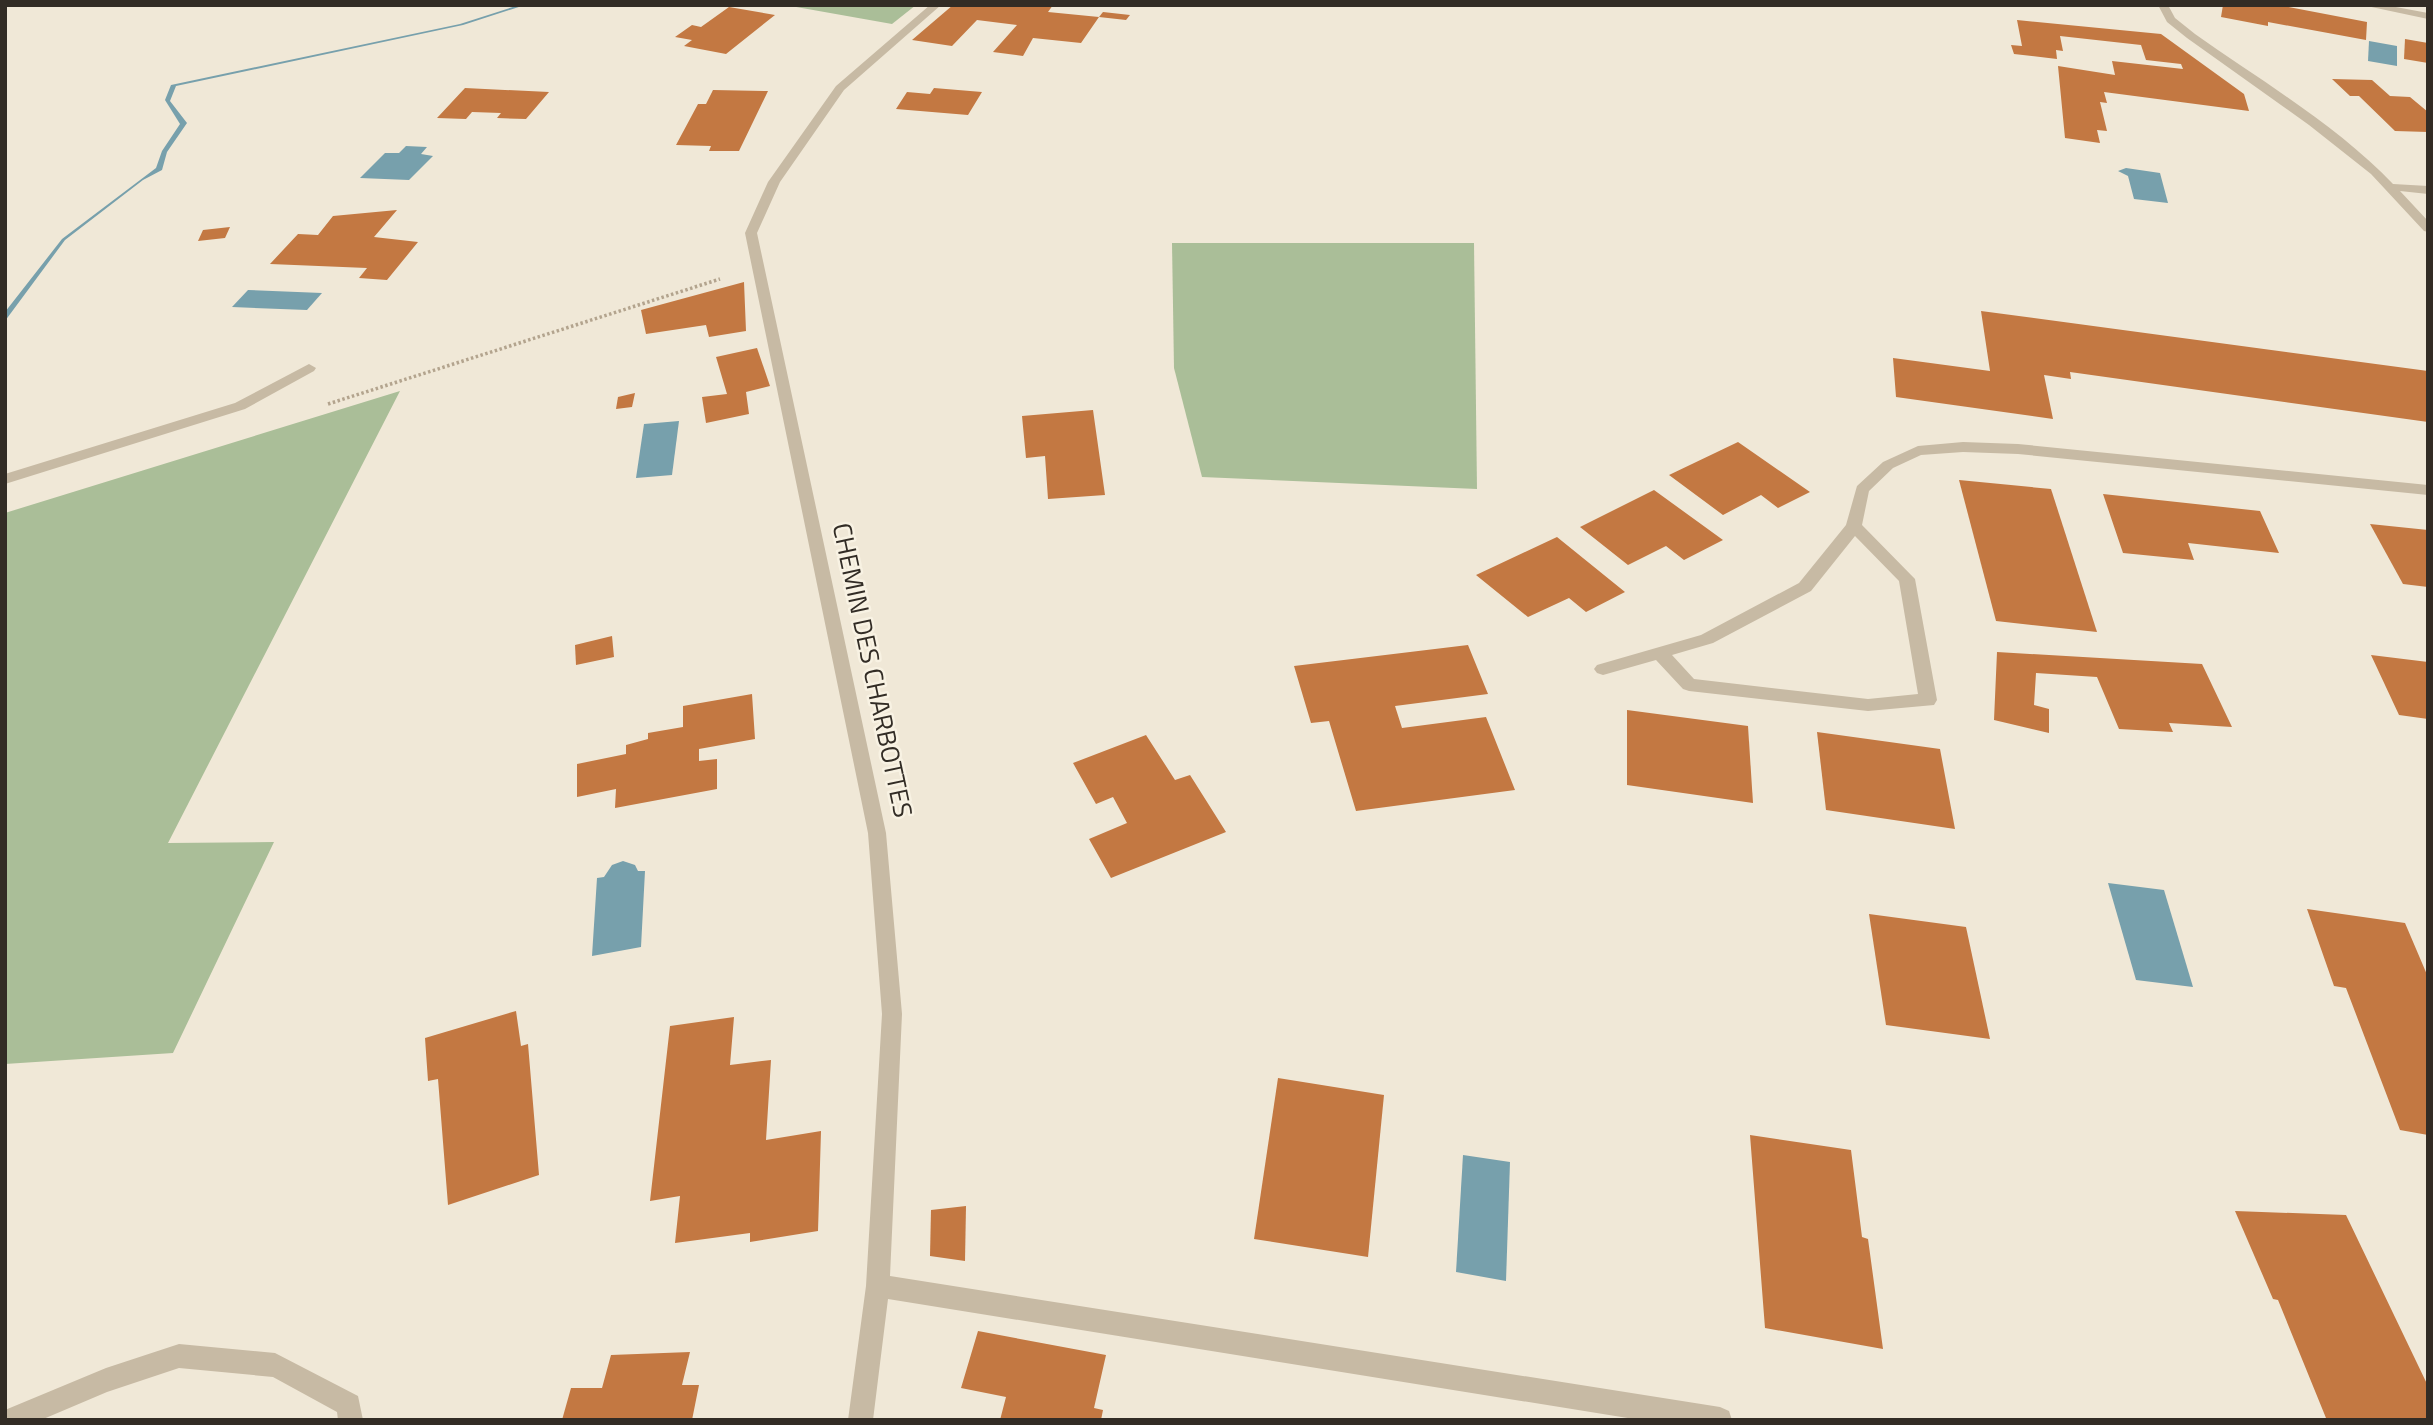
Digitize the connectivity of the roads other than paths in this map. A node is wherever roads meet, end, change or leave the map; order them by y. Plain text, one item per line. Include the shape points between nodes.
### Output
1 (936, 5) edge
2 (2163, 5) edge
3 (2367, 5) edge
4 (2428, 16) edge
5 (2390, 187) junction
6 (2428, 190) edge
7 (2428, 228) edge
8 (309, 368) dead end
9 (5, 480) edge
10 (2428, 490) edge
11 (1854, 526) junction
12 (1660, 652) junction
13 (1602, 669) dead end
14 (878, 1286) junction
15 (11, 1420) edge
16 (351, 1420) edge
17 (860, 1420) edge
18 (1720, 1420) edge

1 - 14 street, CHEMIN DES CHARBOTTES via 840,89 774,182 751,233 877,833 892,1014
2 - 5 street via 2172,20 2313,122
3 - 4 street
5 - 6 street
5 - 7 street
8 - 9 street via 240,406
10 - 11 street via 1963,447 1918,451 1888,465 1862,489
11 - 12 street via 1805,587 1707,639
11 - 12 street via 1907,579 1928,700 1868,705 1689,685
12 - 13 street
14 - 17 street, CHEMIN DES CHARBOTTES
14 - 18 street
15 - 16 street via 106,1380 179,1356 275,1365 349,1405

